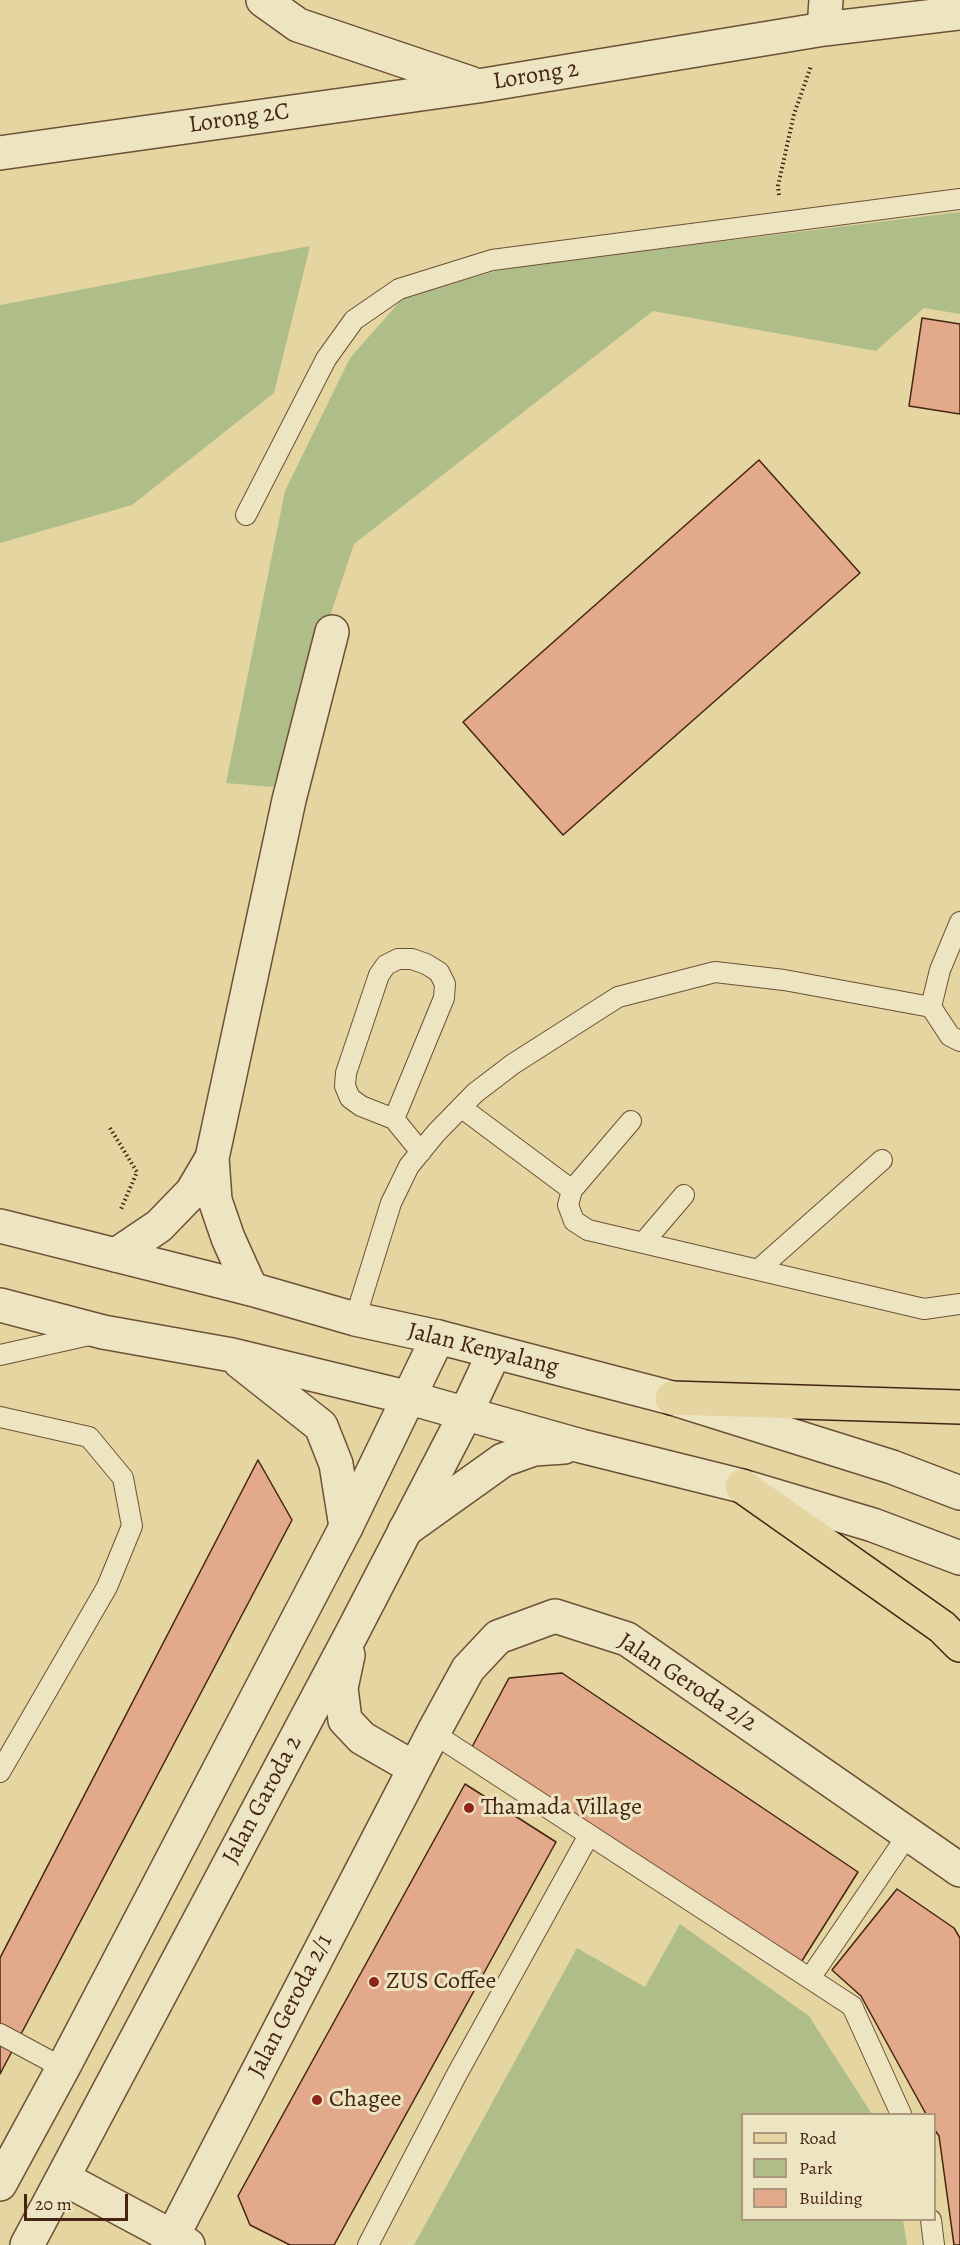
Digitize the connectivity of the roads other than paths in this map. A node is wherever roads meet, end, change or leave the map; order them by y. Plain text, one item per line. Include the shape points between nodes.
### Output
1 (262, 0) edge
2 (960, 13) edge
3 (825, 14) edge
4 (478, 86) junction
5 (0, 153) edge
6 (960, 199) edge
7 (246, 515) dead end
8 (332, 632) dead end
9 (960, 922) edge
10 (931, 1007) junction
11 (960, 1041) edge
12 (462, 1108) junction
13 (394, 1119) junction
14 (631, 1121) dead end
15 (421, 1152) junction
16 (212, 1158) junction
17 (882, 1160) dead end
18 (572, 1190) junction
19 (684, 1194) dead end
20 (0, 1226) edge
21 (643, 1243) junction
22 (109, 1253) junction
23 (758, 1270) junction
24 (251, 1289) junction
25 (960, 1304) edge
26 (0, 1305) edge
27 (355, 1319) junction
28 (103, 1332) junction
29 (438, 1337) junction
30 (494, 1353) junction
31 (0, 1355) edge
32 (232, 1355) junction
33 (410, 1398) junction
34 (672, 1398) junction
35 (960, 1407) edge
36 (465, 1415) junction
37 (0, 1417) edge
38 (580, 1446) junction
39 (742, 1486) junction
40 (960, 1493) edge
41 (346, 1527) junction
42 (405, 1530) junction
43 (960, 1558) edge
44 (352, 1633) junction
45 (960, 1645) edge
46 (433, 1733) junction
47 (6, 1750) edge
48 (414, 1768) junction
49 (0, 1772) edge
50 (909, 1833) junction
51 (589, 1835) junction
52 (960, 1870) edge
53 (810, 1978) junction
54 (0, 2034) edge
55 (63, 2068) junction
56 (900, 2113) edge
57 (12, 2149) edge
58 (63, 2178) junction
59 (0, 2184) edge
60 (931, 2221) edge
61 (176, 2242) edge
62 (27, 2245) edge
63 (368, 2245) edge
64 (934, 2245) edge

1 - 4 street, Lorong 2 via 298,25
2 - 3 street, Lorong 2
3 - 4 street, Lorong 2
4 - 5 street, Lorong 2C
6 - 7 lane via 492,261 399,289 354,320 326,358
8 - 16 street via 289,800
9 - 10 lane via 940,970
10 - 11 lane via 950,1036
10 - 12 lane via 784,980 715,972 618,997 513,1064
12 - 15 lane
12 - 18 lane
13 - 13 lane via 350,1098 345,1086 346,1073 380,975 398,959 412,959 439,972 444,998
13 - 15 lane
14 - 18 lane
15 - 27 lane via 391,1203
16 - 22 street via 192,1192 159,1226
16 - 24 street via 215,1200
17 - 23 lane
18 - 21 lane via 568,1205 574,1221 588,1230
19 - 21 lane
20 - 22 street, Jalan Kenyalang
21 - 23 lane
22 - 24 street, Jalan Kenyalang
23 - 25 lane via 924,1310
24 - 27 street, Jalan Kenyalang
26 - 28 street
27 - 29 street, Jalan Kenyalang
28 - 31 lane
28 - 32 street
29 - 30 street, Jalan Kenyalang
29 - 33 street
30 - 34 street, Jalan Kenyalang
30 - 36 street, Jalan Garoda 2
32 - 33 street
32 - 41 street via 321,1426 336,1464
33 - 36 street
33 - 41 street
34 - 35 main road
34 - 40 street, Jalan Kenyalang via 892,1467
36 - 38 street
36 - 42 street, Jalan Garoda 2
37 - 47 lane via 89,1437 123,1478 132,1526 107,1587
38 - 39 street
38 - 42 street via 534,1449 503,1460
39 - 43 street via 873,1525
39 - 45 main road via 942,1627
41 - 55 street
42 - 44 street, Jalan Garoda 2
44 - 48 street via 341,1688 345,1720 362,1738
44 - 58 street, Jalan Garoda 2
46 - 48 street, Jalan Geroda 2/2
46 - 50 street, Jalan Geroda 2/2 via 468,1670 498,1637 555,1616 627,1639
46 - 51 lane
47 - 49 lane
48 - 61 street, Jalan Geroda 2/1
50 - 52 street, Jalan Geroda 2/2
50 - 53 lane
51 - 53 lane
51 - 63 lane
53 - 56 lane via 852,2006
54 - 55 lane
55 - 57 street
57 - 59 street
58 - 61 street
58 - 62 street, Jalan Garoda 2
60 - 64 lane

